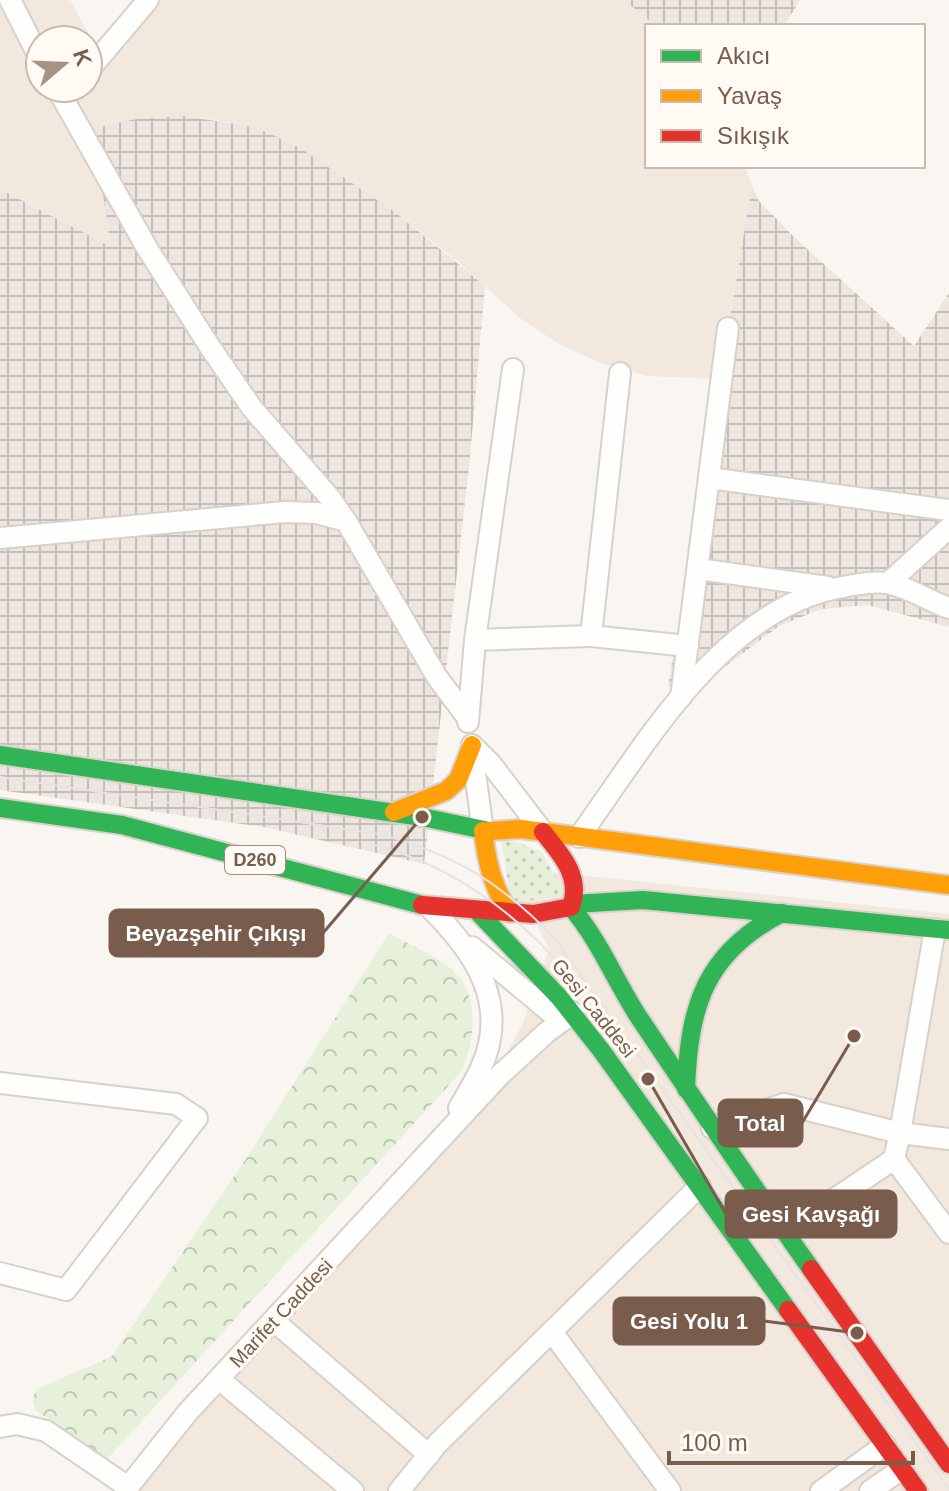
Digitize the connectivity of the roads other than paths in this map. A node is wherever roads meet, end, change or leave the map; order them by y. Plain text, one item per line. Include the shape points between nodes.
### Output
1 (10, 0) edge
2 (148, 0) edge
3 (24, 28) edge
4 (104, 52) edge
5 (71, 104) edge
6 (728, 328) dead end
7 (513, 369) dead end
8 (620, 373) dead end
9 (709, 478) junction
10 (949, 510) edge
11 (346, 521) junction
12 (949, 528) edge
13 (0, 538) edge
14 (698, 569) junction
15 (888, 583) junction
16 (838, 588) junction
17 (949, 608) edge
18 (591, 636) junction
19 (475, 640) junction
20 (688, 646) junction
21 (681, 697) junction
22 (467, 717) junction
23 (472, 745) junction
24 (0, 755) edge
25 (0, 808) edge
26 (391, 812) junction
27 (483, 831) junction
28 (543, 832) junction
29 (579, 837) junction
30 (949, 885) edge
31 (578, 905) junction
32 (427, 906) junction
33 (477, 911) junction
34 (510, 913) junction
35 (782, 913) junction
36 (942, 930) edge
37 (456, 934) junction
38 (567, 1017) junction
39 (0, 1083) edge
40 (686, 1089) junction
41 (712, 1128) junction
42 (900, 1133) junction
43 (441, 1139) junction
44 (949, 1139) edge
45 (894, 1159) junction
46 (700, 1186) junction
47 (787, 1231) junction
48 (949, 1233) edge
49 (0, 1273) edge
50 (274, 1321) junction
51 (552, 1332) junction
52 (220, 1380) junction
53 (0, 1427) edge
54 (885, 1445) junction
55 (945, 1450) edge
56 (429, 1455) junction
57 (902, 1469) junction
58 (127, 1489) edge
59 (403, 1489) edge
60 (353, 1491) edge
61 (670, 1491) edge
62 (821, 1491) edge
63 (870, 1491) edge
64 (918, 1491) edge

1 - 3 street
2 - 4 street
5 - 11 street via 147,248 210,347 252,408
6 - 9 street
7 - 19 street
8 - 18 street
9 - 10 street
9 - 14 street
11 - 13 street via 285,512
11 - 22 street via 437,677
12 - 15 street
14 - 16 street
14 - 20 street
15 - 16 street
15 - 17 street
16 - 21 street via 793,603 755,625
18 - 19 street
18 - 20 street
19 - 22 street
20 - 21 street
21 - 29 street
22 - 23 street
23 - 26 main road via 458,780 446,791
23 - 27 street
23 - 28 street
24 - 26 main road
25 - 32 main road, D260 via 122,825
26 - 27 main road
27 - 28 main road
27 - 34 main road via 488,874
28 - 29 main road
28 - 31 main road via 571,872
29 - 30 main road
31 - 34 main road via 546,914
31 - 35 main road via 643,900
31 - 40 main road, Gesi Caddesi via 628,1000
32 - 33 main road, D260
32 - 37 street
33 - 34 main road, D260
33 - 38 main road, Gesi Caddesi via 533,968
35 - 36 main road
35 - 40 main road via 742,936 712,972 692,1024
36 - 42 street
37 - 38 street
37 - 43 street via 484,979 490,1037 480,1072
38 - 43 street via 500,1075
38 - 46 main road, Gesi Caddesi
39 - 49 street via 176,1104 197,1118 66,1290
40 - 41 main road, Gesi Caddesi
41 - 42 street via 784,1104
41 - 47 main road, Gesi Caddesi
42 - 44 street
42 - 45 street
43 - 50 street, Marifet Caddesi
45 - 47 street
45 - 48 street
46 - 51 street
46 - 54 main road, Gesi Caddesi
47 - 55 main road, Gesi Caddesi
50 - 52 street, Marifet Caddesi
50 - 56 street
51 - 56 street
51 - 61 street
52 - 58 street, Marifet Caddesi
52 - 60 street
53 - 58 street via 17,1424 46,1431
54 - 57 main road, Gesi Caddesi
54 - 62 street
56 - 59 street
57 - 63 street
57 - 64 main road, Gesi Caddesi

